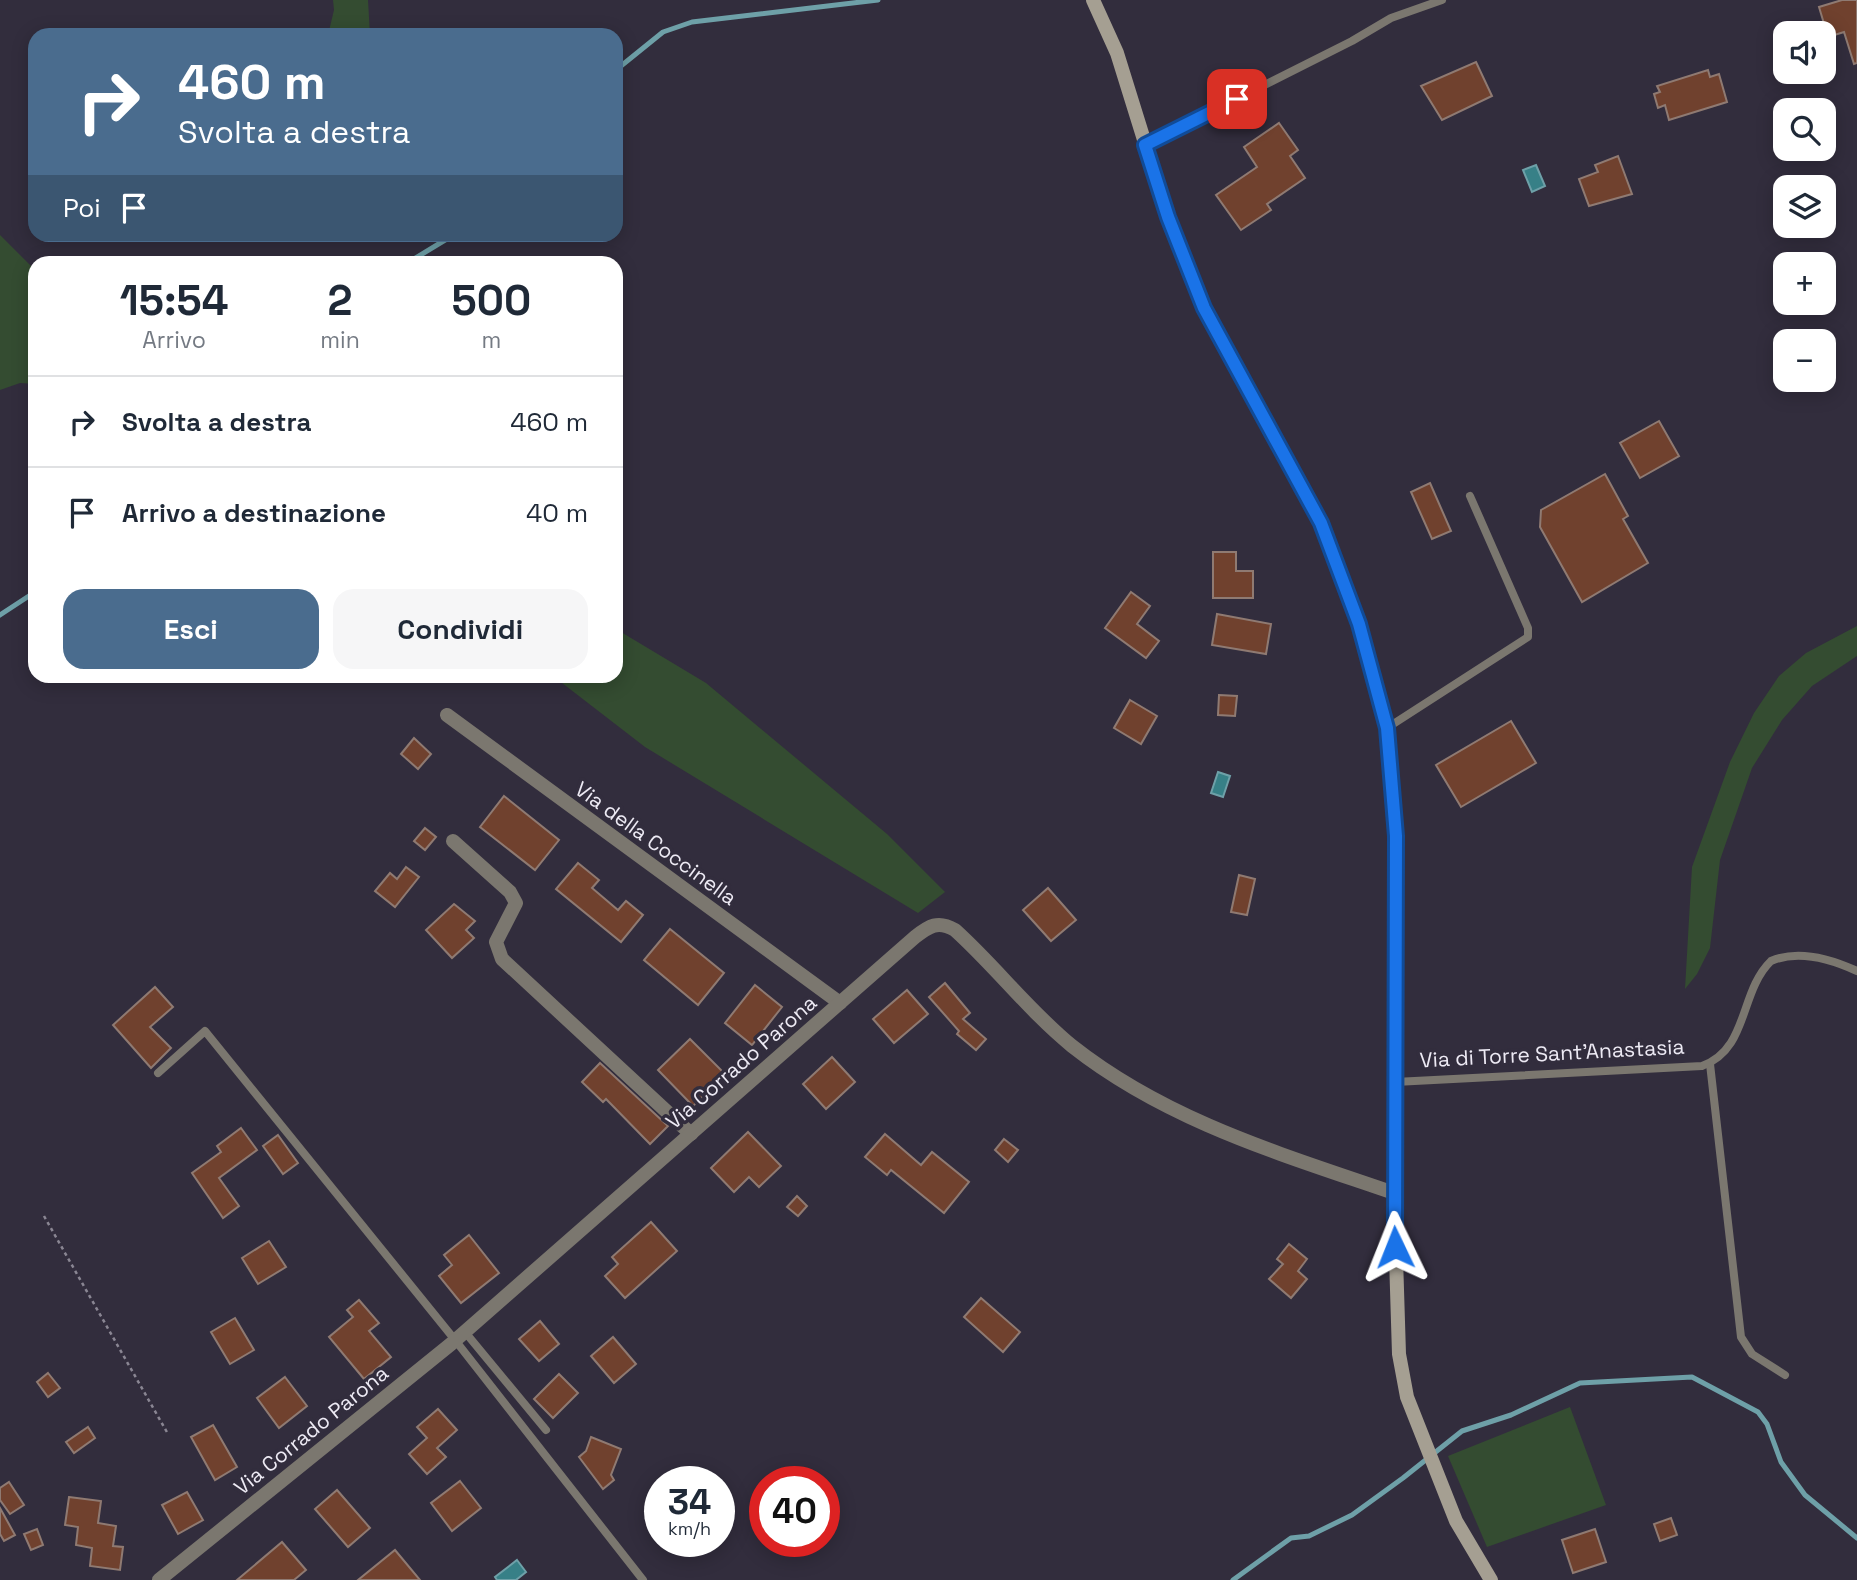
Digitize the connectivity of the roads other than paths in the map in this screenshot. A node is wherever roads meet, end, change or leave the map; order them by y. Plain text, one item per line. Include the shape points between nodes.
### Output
1 (1093, 0) edge
2 (1443, 0) edge
3 (1145, 145) junction
4 (1469, 496) dead end
5 (447, 715) dead end
6 (1387, 728) junction
7 (453, 841) dead end
8 (1857, 971) edge
9 (840, 1003) junction
10 (1710, 1063) junction
11 (158, 1073) dead end
12 (1395, 1082) junction
13 (691, 1134) junction
14 (1394, 1193) junction
15 (460, 1336) junction
16 (1785, 1375) dead end
17 (546, 1430) dead end
18 (159, 1580) edge
19 (643, 1580) edge
20 (1491, 1580) edge

1 - 3 street, Via di Torre Sant'Anastasia via 1117,53
2 - 3 lane via 1391,18
3 - 6 street, Via di Torre Sant'Anastasia via 1204,308 1321,523 1359,624
4 - 6 lane via 1528,628 1528,638
5 - 9 street, Via della Coccinella
6 - 12 street, Via di Torre Sant'Anastasia via 1396,836
7 - 13 street via 510,892 516,903 496,942 502,959
8 - 10 lane, Via di Torre Sant'Anastasia via 1803,956 1772,961 1757,980 1732,1044
9 - 13 street, Via Corrado Parona
9 - 14 street, Via Corrado Parona via 922,932 943,924 960,935 1051,1028 1120,1081 1218,1131
10 - 12 lane, Via di Torre Sant'Anastasia via 1694,1068
10 - 16 lane via 1741,1337 1752,1354
11 - 15 lane via 205,1031
12 - 14 street, Via di Torre Sant'Anastasia
13 - 15 street, Via Corrado Parona
14 - 20 street, Via di Torre Sant'Anastasia via 1399,1354 1407,1396 1456,1521
15 - 17 lane
15 - 18 street, Via Corrado Parona
15 - 19 lane

